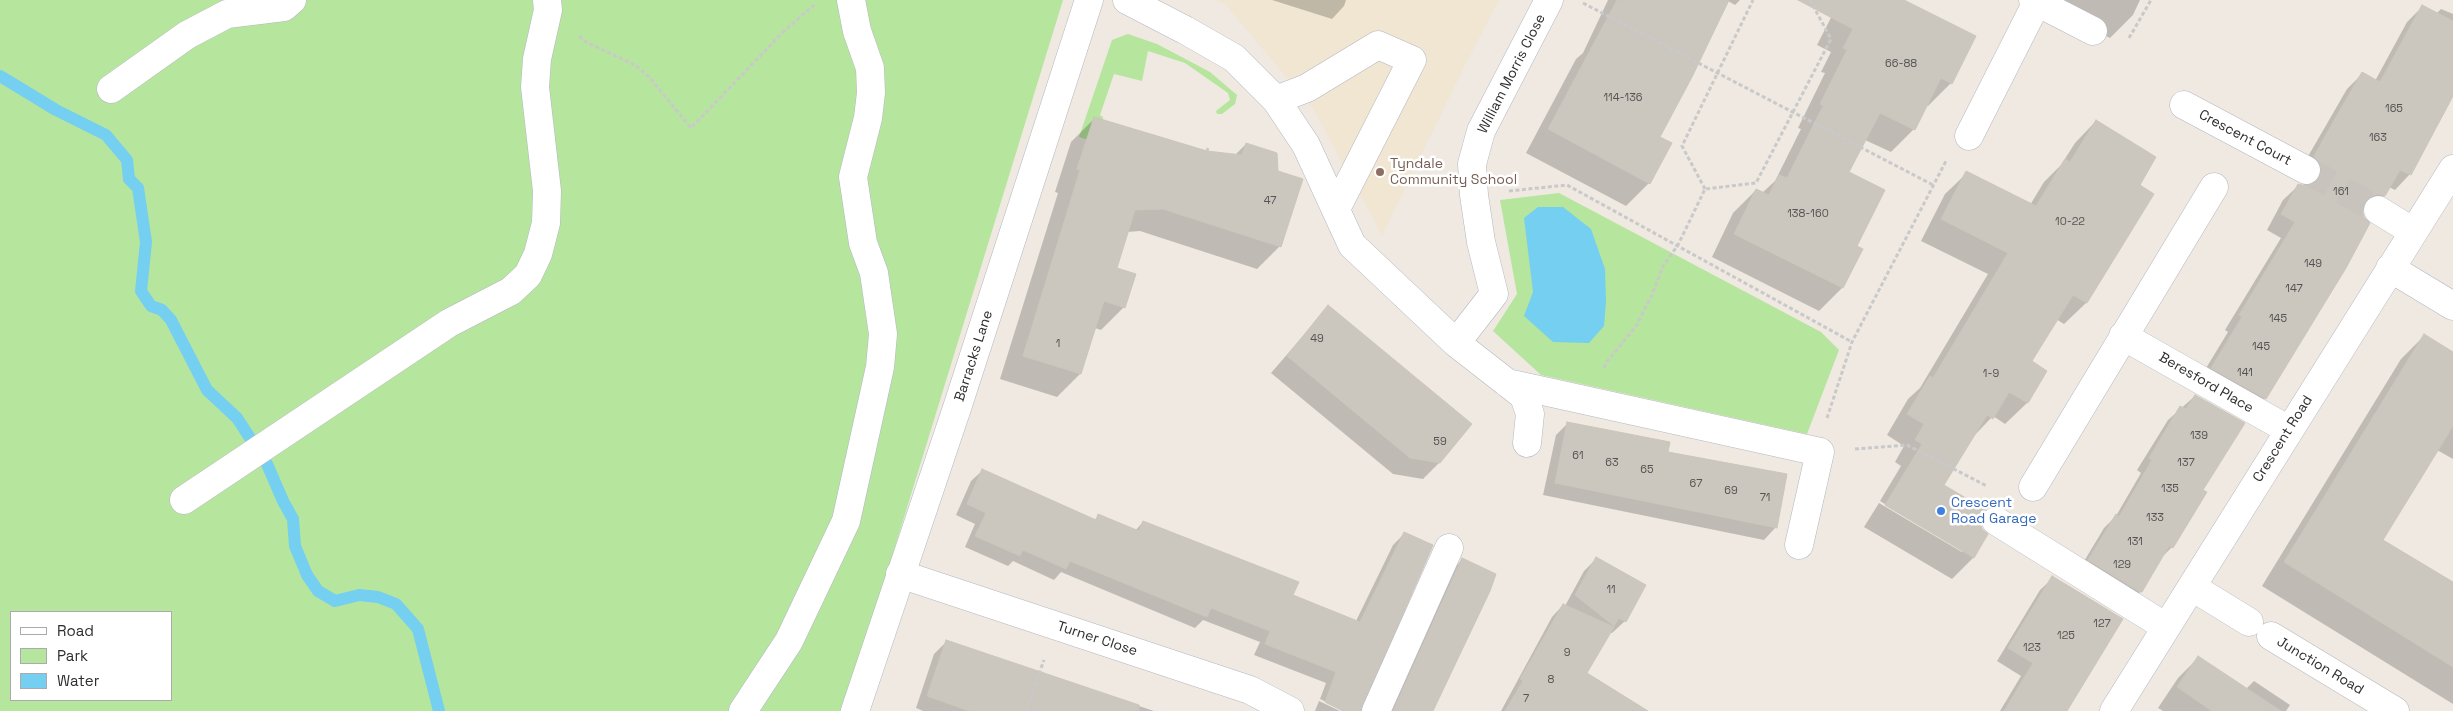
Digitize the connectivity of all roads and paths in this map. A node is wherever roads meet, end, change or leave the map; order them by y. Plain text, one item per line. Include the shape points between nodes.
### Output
1 (292, 0) edge
2 (820, 0) edge
3 (850, 0) edge
4 (1089, 0) edge
5 (1127, 0) edge
6 (1549, 0) edge
7 (1578, 0) edge
8 (1753, 0) edge
9 (1810, 0) edge
10 (2035, 1) edge
11 (547, 5) edge
12 (2093, 31) dead end
13 (1718, 73) junction
14 (111, 88) dead end
15 (1276, 100) junction
16 (2184, 106) dead end
17 (1792, 112) junction
18 (1969, 136) dead end
19 (1947, 159) dead end
20 (2453, 168) edge
21 (2306, 170) tunnel mouth
22 (1934, 185) junction
23 (2214, 187) dead end
24 (1705, 189) junction
25 (1474, 195) junction
26 (1336, 209) junction
27 (2378, 210) tunnel mouth
28 (2412, 231) junction
29 (1678, 245) junction
30 (2390, 268) junction
31 (2453, 306) edge
32 (2123, 336) junction
33 (1852, 342) junction
34 (1456, 343) junction
35 (1507, 383) junction
36 (1596, 402) junction
37 (2289, 430) junction
38 (1527, 443) dead end
39 (1820, 452) junction
40 (2033, 487) joint
41 (184, 500) dead end
42 (1996, 521) dead end
43 (1799, 545) dead end
44 (1449, 548) dead end
45 (900, 574) junction
46 (2192, 587) junction
47 (1057, 626) junction
48 (2166, 627) junction
49 (2368, 704) edge
50 (743, 711) edge
51 (855, 711) edge
52 (1026, 711) edge
53 (1290, 711) edge
54 (1376, 711) edge
55 (2114, 711) edge
56 (2395, 711) edge

1 - 14 street via 284,7 227,14 187,35
2 - 11 path via 783,32 691,128 650,78 635,65 586,42
3 - 50 street via 870,68 868,118 853,177 863,243 874,273 883,334 880,367 846,521 789,641
4 - 45 street, Barracks Lane
5 - 15 street via 1234,58
6 - 25 street, William Morris Close via 1481,131 1472,164
7 - 13 path
8 - 13 path
9 - 17 path via 1831,38
10 - 12 street
10 - 18 street
11 - 41 street via 535,87 547,191 546,223 538,254 528,275 511,291 449,323
13 - 17 path
13 - 24 path via 1682,146
15 - 26 street via 1306,145
15 - 26 street via 1307,88 1378,45 1412,60
16 - 21 street, Crescent Court
17 - 22 path
17 - 24 path via 1756,183
19 - 22 path
20 - 28 street, Crescent Road
22 - 33 path
23 - 32 street
24 - 29 path
25 - 29 path via 1567,185
25 - 34 street, William Morris Close via 1494,294
26 - 34 street via 1352,245
27 - 28 street
28 - 30 street, Crescent Road
29 - 33 path
29 - 36 path via 1663,266 1636,326 1606,363
30 - 31 street
30 - 37 street, Crescent Road
32 - 37 street, Beresford Place
32 - 40 street
33 - 39 path via 1828,413
34 - 35 street
35 - 36 street
35 - 38 street via 1524,396 1530,414
36 - 39 street
37 - 46 street, Crescent Road
39 - 40 path via 1907,445 2023,504
39 - 43 street
42 - 48 street
44 - 54 street
45 - 47 street, Turner Close
45 - 51 street, Barracks Lane
46 - 48 street, Crescent Road
46 - 49 street, Junction Road via 2260,629
47 - 52 path
47 - 53 street, Turner Close via 1250,690
48 - 55 street, Crescent Road
49 - 56 street, Junction Road

